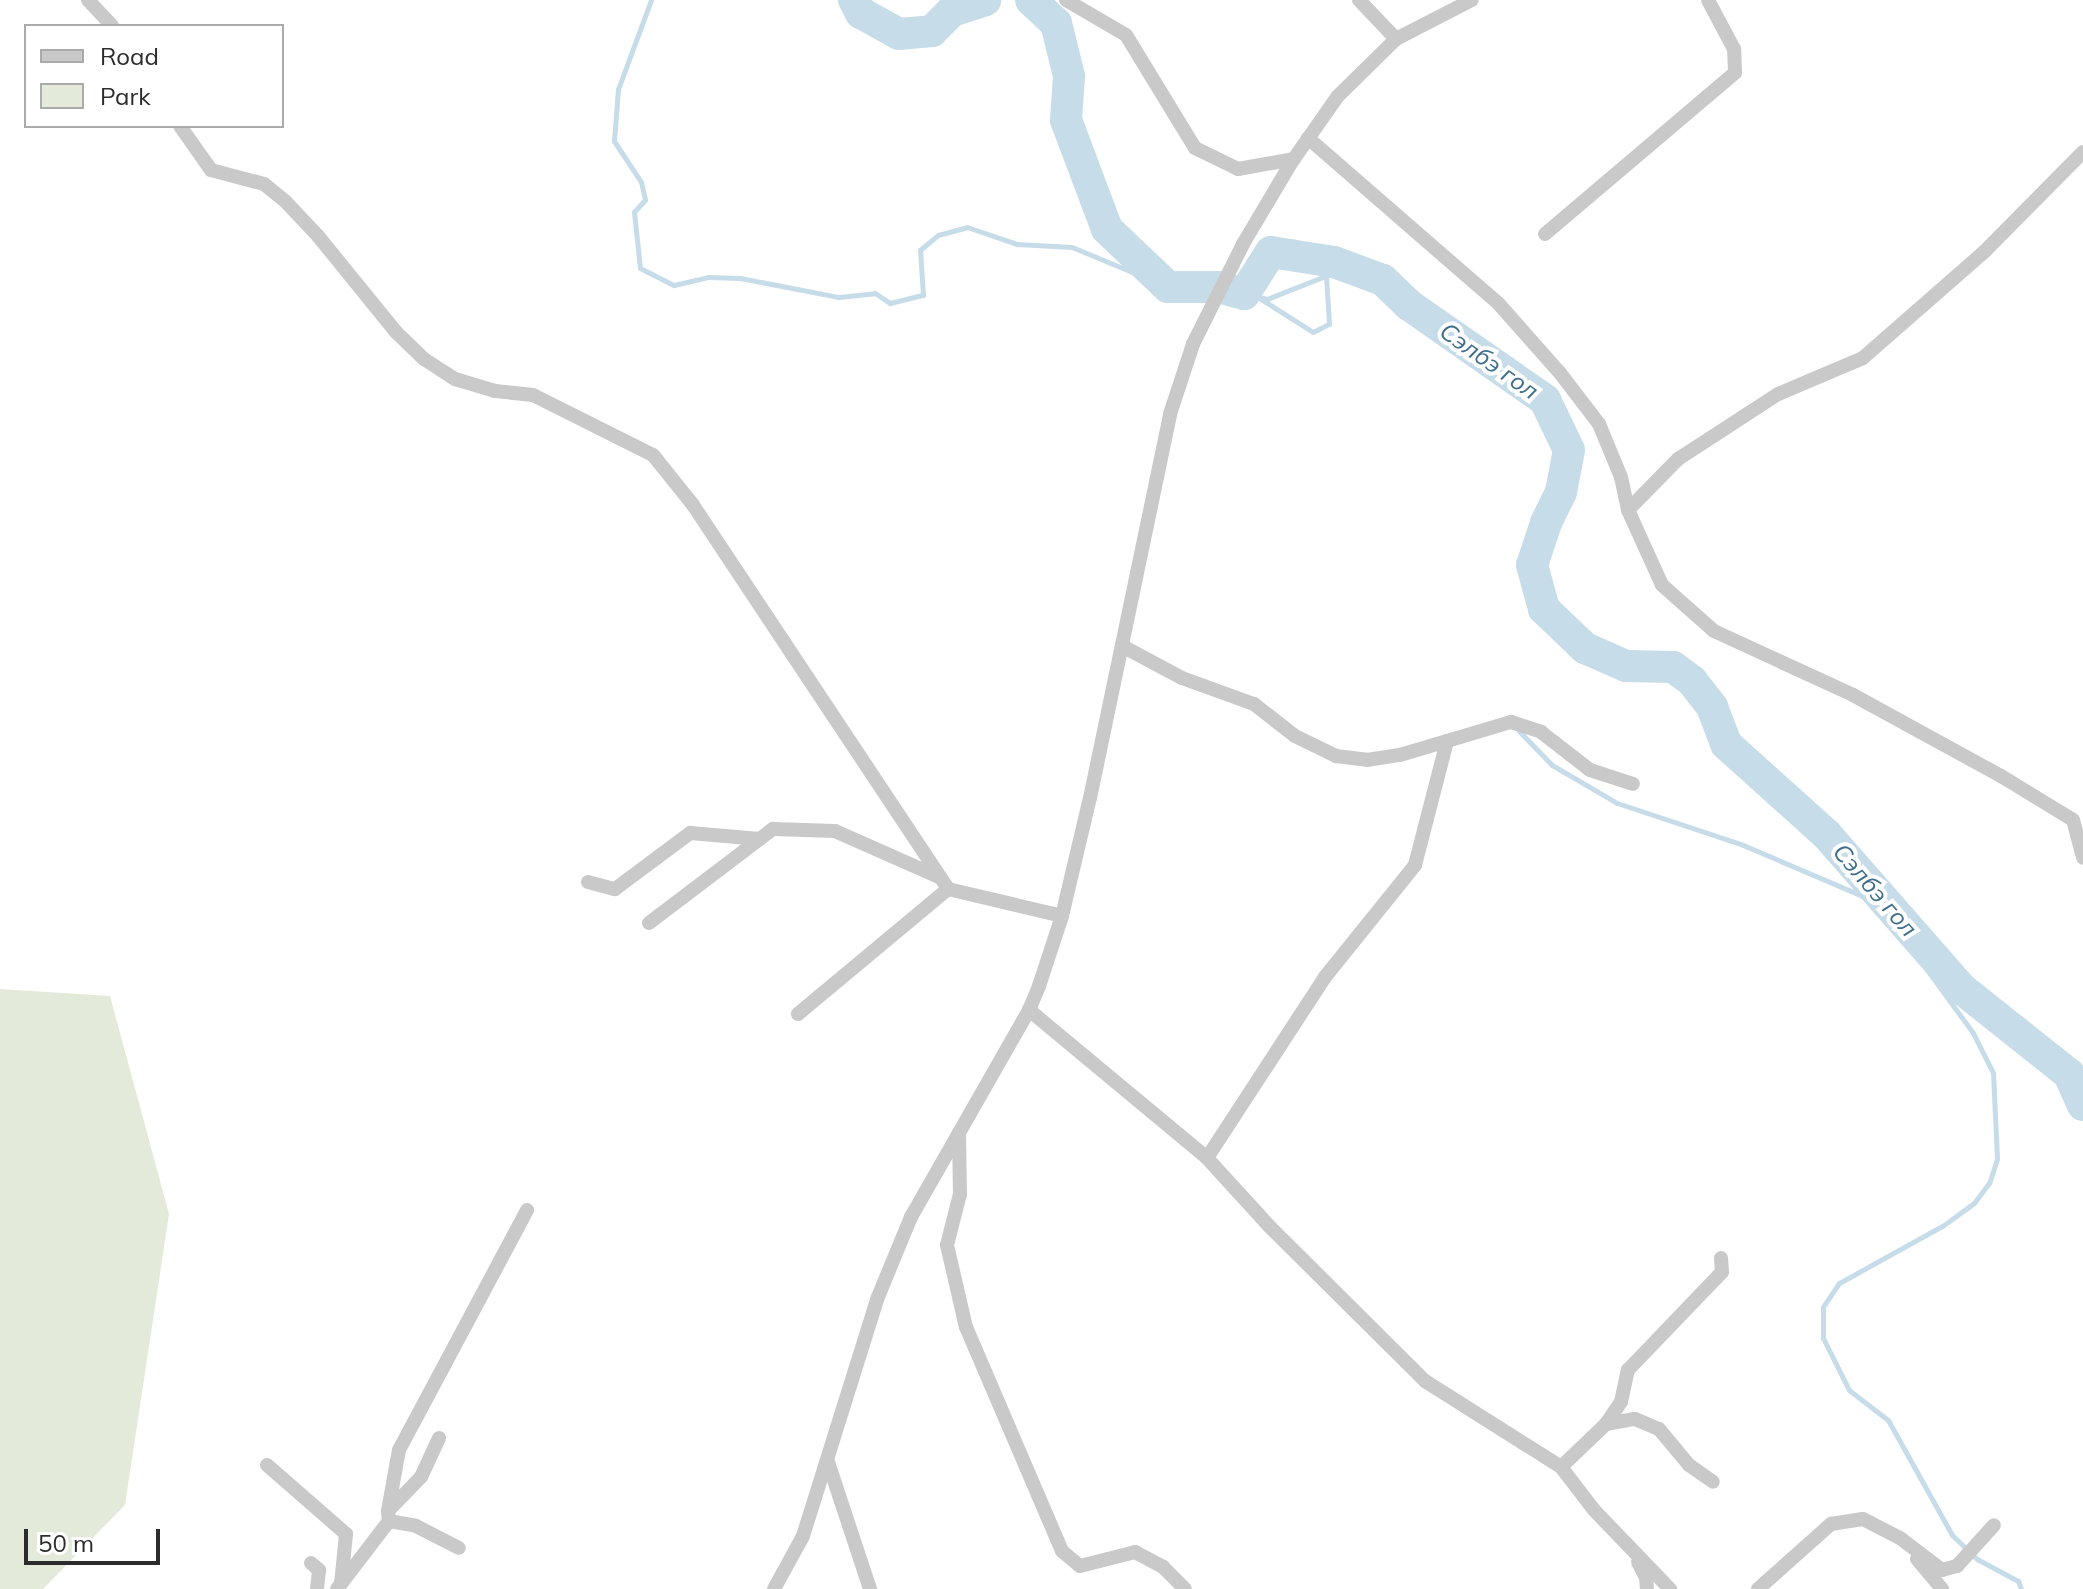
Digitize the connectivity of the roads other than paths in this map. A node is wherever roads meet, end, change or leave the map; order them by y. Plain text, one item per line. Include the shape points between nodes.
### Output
1 (88, 0) edge
2 (1066, 0) edge
3 (1359, 0) edge
4 (1472, 0) edge
5 (1708, 0) edge
6 (110, 24) edge
7 (1396, 39) junction
8 (181, 128) edge
9 (1308, 138) junction
10 (2083, 152) edge
11 (1294, 159) junction
12 (1545, 234) dead end
13 (1628, 510) junction
14 (1122, 646) junction
15 (1447, 741) junction
16 (1633, 784) dead end
17 (2078, 816) edge
18 (760, 839) junction
19 (2083, 858) edge
20 (588, 882) dead end
21 (944, 884) junction
22 (1062, 916) junction
23 (649, 923) dead end
24 (1029, 1010) junction
25 (798, 1014) dead end
26 (959, 1133) junction
27 (1207, 1158) junction
28 (527, 1210) dead end
29 (1721, 1258) dead end
30 (1606, 1424) junction
31 (439, 1438) dead end
32 (828, 1462) junction
33 (267, 1465) dead end
34 (1561, 1467) junction
35 (1713, 1482) dead end
36 (389, 1516) junction
37 (1994, 1525) dead end
38 (1900, 1538) junction
39 (1626, 1541) junction
40 (459, 1548) dead end
41 (311, 1563) dead end
42 (339, 1587) edge
43 (317, 1589) edge
44 (774, 1589) edge
45 (870, 1589) edge
46 (1185, 1589) edge
47 (1647, 1589) edge
48 (1670, 1589) edge
49 (1758, 1589) edge
50 (1942, 1589) edge

1 - 6 street
2 - 11 street via 1126,35 1195,148 1238,169
3 - 7 street
4 - 7 street
5 - 12 street via 1734,49 1735,73
7 - 9 street via 1338,96
8 - 21 street via 211,170 264,184 286,202 424,359 455,379 533,395 653,455
9 - 11 street
9 - 13 street via 1498,303 1560,373 1599,424
10 - 13 street via 1984,252 1863,358 1778,394 1678,459
11 - 14 street via 1193,344 1170,414
13 - 17 street via 1662,585 1714,631 1853,695
14 - 15 street via 1182,678 1254,704 1295,736 1336,756 1367,760
14 - 22 street
15 - 16 street via 1511,722 1541,732 1590,770
15 - 27 street via 1415,865 1325,977
17 - 19 street
18 - 20 street via 690,833 615,889
18 - 21 street via 773,829 835,831
18 - 23 street
21 - 22 street
21 - 25 street
22 - 24 street
24 - 26 street
24 - 27 street
26 - 32 street via 911,1217 878,1297
26 - 46 street via 960,1194 947,1245 966,1327 1062,1551 1080,1566 1135,1552 1163,1567
27 - 34 street via 1425,1381
28 - 36 street via 399,1450
29 - 30 street via 1722,1272 1628,1370 1621,1402
30 - 34 street
30 - 35 street via 1635,1419 1659,1429 1689,1465
31 - 36 street via 421,1477
32 - 44 street via 803,1536
32 - 45 street
33 - 42 street via 346,1534
34 - 39 street
36 - 40 street
36 - 42 street
37 - 38 street via 1957,1566 1942,1570
38 - 49 street via 1863,1519 1831,1524
38 - 50 street
39 - 47 street
39 - 48 street
41 - 43 street via 319,1570

